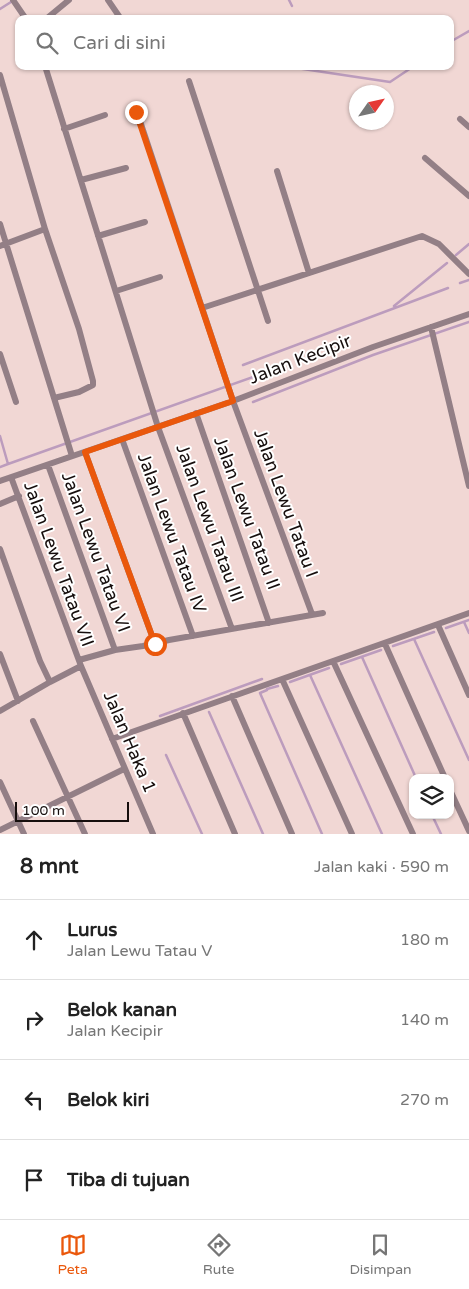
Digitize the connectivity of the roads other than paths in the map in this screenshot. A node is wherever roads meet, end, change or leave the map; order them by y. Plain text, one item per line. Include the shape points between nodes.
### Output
1 (13, 0) edge
2 (69, 0) edge
3 (108, 0) edge
4 (23, 15) edge
5 (51, 15) edge
6 (118, 15) edge
7 (47, 70) edge
8 (0, 75) edge
9 (190, 81) dead end
10 (136, 112) dead end
11 (105, 116) dead end
12 (460, 119) dead end
13 (469, 127) edge
14 (64, 129) junction
15 (425, 158) dead end
16 (126, 168) dead end
17 (277, 170) dead end
18 (81, 180) junction
19 (469, 196) edge
20 (145, 222) dead end
21 (0, 224) edge
22 (45, 229) junction
23 (98, 236) junction
24 (3, 245) edge
25 (309, 273) junction
26 (469, 274) edge
27 (160, 277) dead end
28 (258, 290) junction
29 (116, 291) junction
30 (202, 308) junction
31 (469, 314) edge
32 (268, 320) dead end
33 (432, 329) junction
34 (0, 354) edge
35 (54, 398) junction
36 (233, 401) junction
37 (16, 402) dead end
38 (196, 413) junction
39 (158, 427) junction
40 (122, 439) junction
41 (85, 452) junction
42 (72, 456) junction
43 (48, 465) junction
44 (11, 477) junction
45 (0, 481) edge
46 (469, 486) edge
47 (19, 496) junction
48 (0, 504) edge
49 (0, 548) edge
50 (469, 613) edge
51 (312, 614) junction
52 (323, 614) dead end
53 (270, 623) junction
54 (438, 625) junction
55 (232, 629) junction
56 (193, 636) junction
57 (155, 644) junction
58 (385, 644) junction
59 (115, 650) junction
60 (0, 654) edge
61 (333, 661) junction
62 (80, 663) junction
63 (282, 679) junction
64 (50, 682) junction
65 (469, 695) edge
66 (232, 696) junction
67 (18, 701) junction
68 (0, 711) edge
69 (183, 713) junction
70 (33, 721) dead end
71 (112, 739) junction
72 (124, 769) junction
73 (443, 774) edge
74 (0, 782) edge
75 (68, 797) junction
76 (454, 799) edge
77 (18, 820) junction
78 (0, 830) edge
79 (469, 831) edge
80 (24, 834) edge
81 (85, 834) edge
82 (153, 834) edge
83 (235, 834) edge
84 (292, 834) edge
85 (352, 834) edge
86 (413, 834) edge

1 - 4 street
2 - 5 street
3 - 6 street
7 - 14 street, Jalan Lewu Tatau III
8 - 22 street
9 - 28 street
10 - 30 street, Jalan Lewu Tatau I
11 - 14 street
12 - 13 street
14 - 18 street, Jalan Lewu Tatau III
15 - 19 street
16 - 18 street
17 - 25 street
18 - 23 street, Jalan Lewu Tatau III
20 - 23 street
21 - 24 street
22 - 24 street
22 - 35 street via 94,381 89,388
23 - 29 street, Jalan Lewu Tatau III
24 - 35 street
25 - 26 street via 422,236 438,244
25 - 28 street
27 - 29 street
28 - 30 street
28 - 32 street
29 - 39 street, Jalan Lewu Tatau III
30 - 36 street, Jalan Lewu Tatau I
31 - 33 street, Jalan Kecipir
33 - 36 street, Jalan Kecipir via 373,347
33 - 46 street
34 - 37 street
35 - 42 street
36 - 38 street, Jalan Kecipir
36 - 51 street, Jalan Lewu Tatau I
38 - 39 street, Jalan Kecipir
38 - 53 street, Jalan Lewu Tatau II
39 - 40 street, Jalan Kecipir
39 - 55 street, Jalan Lewu Tatau III
40 - 41 street, Jalan Kecipir
40 - 56 street, Jalan Lewu Tatau IV
41 - 42 street, Jalan Kecipir
41 - 57 street
42 - 43 street, Jalan Kecipir
43 - 44 street, Jalan Kecipir
43 - 59 street, Jalan Lewu Tatau VI
44 - 45 street, Jalan Kecipir
44 - 47 street, Jalan Lewu Tatau VII
47 - 48 street
47 - 62 street, Jalan Lewu Tatau VII
49 - 64 street
50 - 54 street
51 - 52 street
51 - 53 street
53 - 55 street
54 - 58 street
54 - 65 street
55 - 56 street
56 - 57 street
57 - 59 street
58 - 61 street
58 - 73 street
59 - 62 street
60 - 67 street
61 - 63 street
61 - 86 street
62 - 64 street
62 - 71 street, Jalan Haka 1
63 - 66 street
63 - 85 street
64 - 67 street
66 - 69 street
66 - 84 street
67 - 68 street
69 - 71 street
69 - 83 street
70 - 75 street
71 - 72 street, Jalan Haka 1
72 - 75 street
72 - 82 street, Jalan Haka 1
74 - 77 street
75 - 77 street
75 - 81 street
76 - 79 street
77 - 78 street
77 - 80 street

